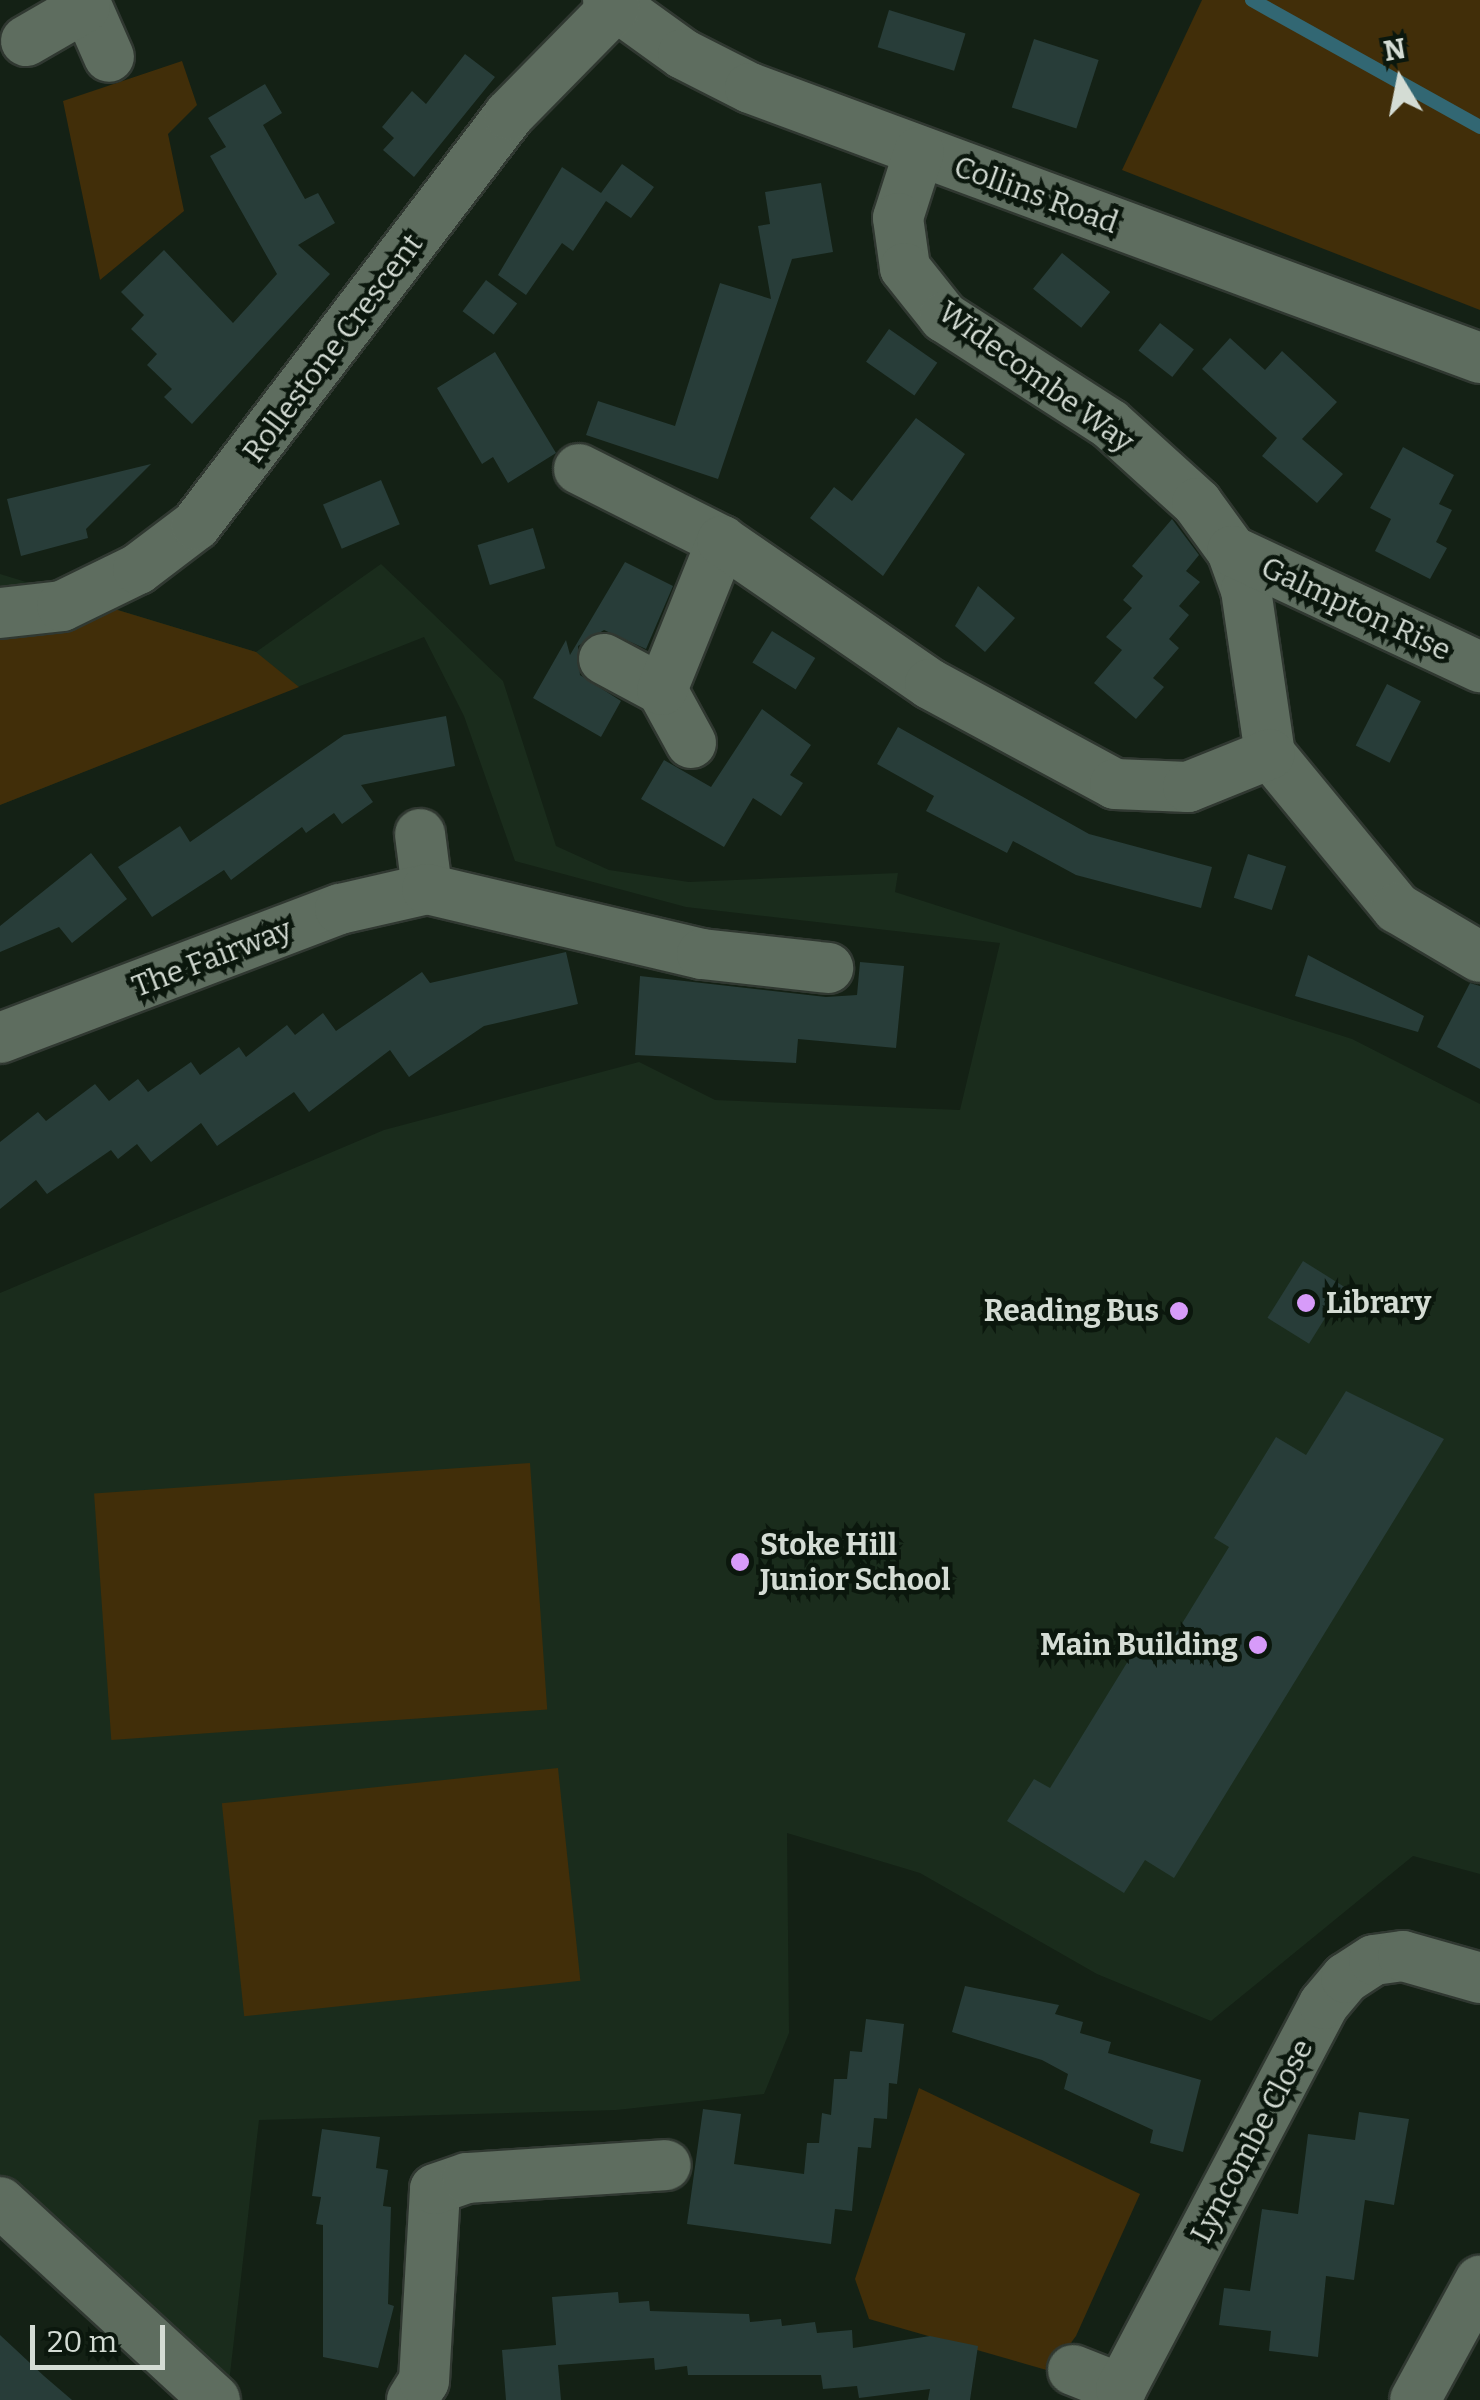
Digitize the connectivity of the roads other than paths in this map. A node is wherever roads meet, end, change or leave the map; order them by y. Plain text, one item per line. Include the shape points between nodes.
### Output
1 (84, 4) edge
2 (612, 4) edge
3 (26, 40) dead end
4 (109, 57) dead end
5 (919, 152) junction
6 (1480, 358) edge
7 (579, 468) dead end
8 (722, 542) junction
9 (1232, 551) junction
10 (0, 612) edge
11 (604, 659) dead end
12 (1480, 667) edge
13 (662, 690) junction
14 (691, 743) dead end
15 (1270, 754) junction
16 (420, 834) dead end
17 (428, 889) junction
18 (1480, 957) edge
19 (828, 968) dead end
20 (0, 1038) edge
21 (1480, 1978) edge
22 (666, 2165) dead end
23 (0, 2202) edge
24 (1480, 2281) edge
25 (1073, 2370) dead end
26 (214, 2400) edge
27 (412, 2400) edge
28 (1415, 2400) edge

1 - 3 street
1 - 4 street
2 - 5 street, Collins Road via 750,88
2 - 10 street, Rollestone Crescent via 509,115 196,525 138,569 62,606
5 - 6 street, Collins Road
5 - 9 street, Widecombe Way via 898,218 905,268 944,318 1110,424 1197,504
7 - 8 street
8 - 13 street
8 - 15 street via 930,684 1114,784 1188,787
9 - 12 street, Galmpton Rise
9 - 15 street, Widecombe Way via 1246,590
11 - 13 street
13 - 14 street
15 - 18 street via 1398,908
16 - 17 street
17 - 19 street, The Fairway via 702,954
17 - 20 street, The Fairway via 340,909
21 - 25 street, Lyncombe Close via 1403,1956 1374,1960 1346,1978 1324,2004 1122,2389
22 - 27 street via 467,2178 435,2188 424,2380
23 - 26 street
24 - 28 street

